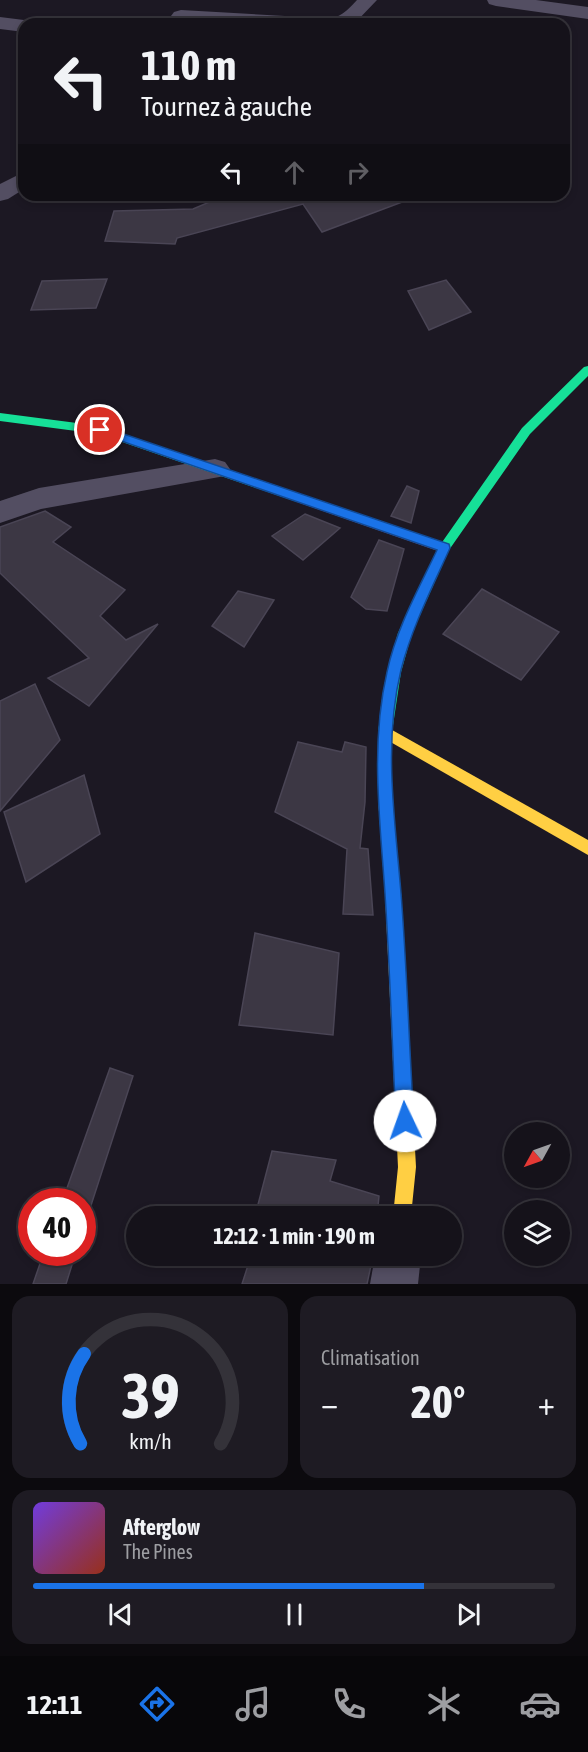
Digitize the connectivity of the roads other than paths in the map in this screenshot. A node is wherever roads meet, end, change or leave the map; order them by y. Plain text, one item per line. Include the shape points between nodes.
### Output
1 (197, 0) edge
2 (369, 0) edge
3 (496, 0) edge
4 (588, 13) edge
5 (179, 18) edge
6 (351, 18) edge
7 (0, 22) edge
8 (18, 25) edge
9 (18, 183) edge
10 (0, 194) edge
11 (588, 370) edge
12 (0, 417) edge
13 (215, 469) junction
14 (0, 512) edge
15 (444, 548) junction
16 (385, 732) junction
17 (588, 848) edge
18 (403, 1206) edge

1 - 5 street
2 - 6 street
3 - 4 street
7 - 8 street
9 - 10 street
11 - 15 street via 526,431
12 - 13 street via 100,430
13 - 14 street via 39,499
13 - 15 street
15 - 16 street via 405,633 394,672
16 - 17 street
16 - 18 street via 385,800 407,1167

